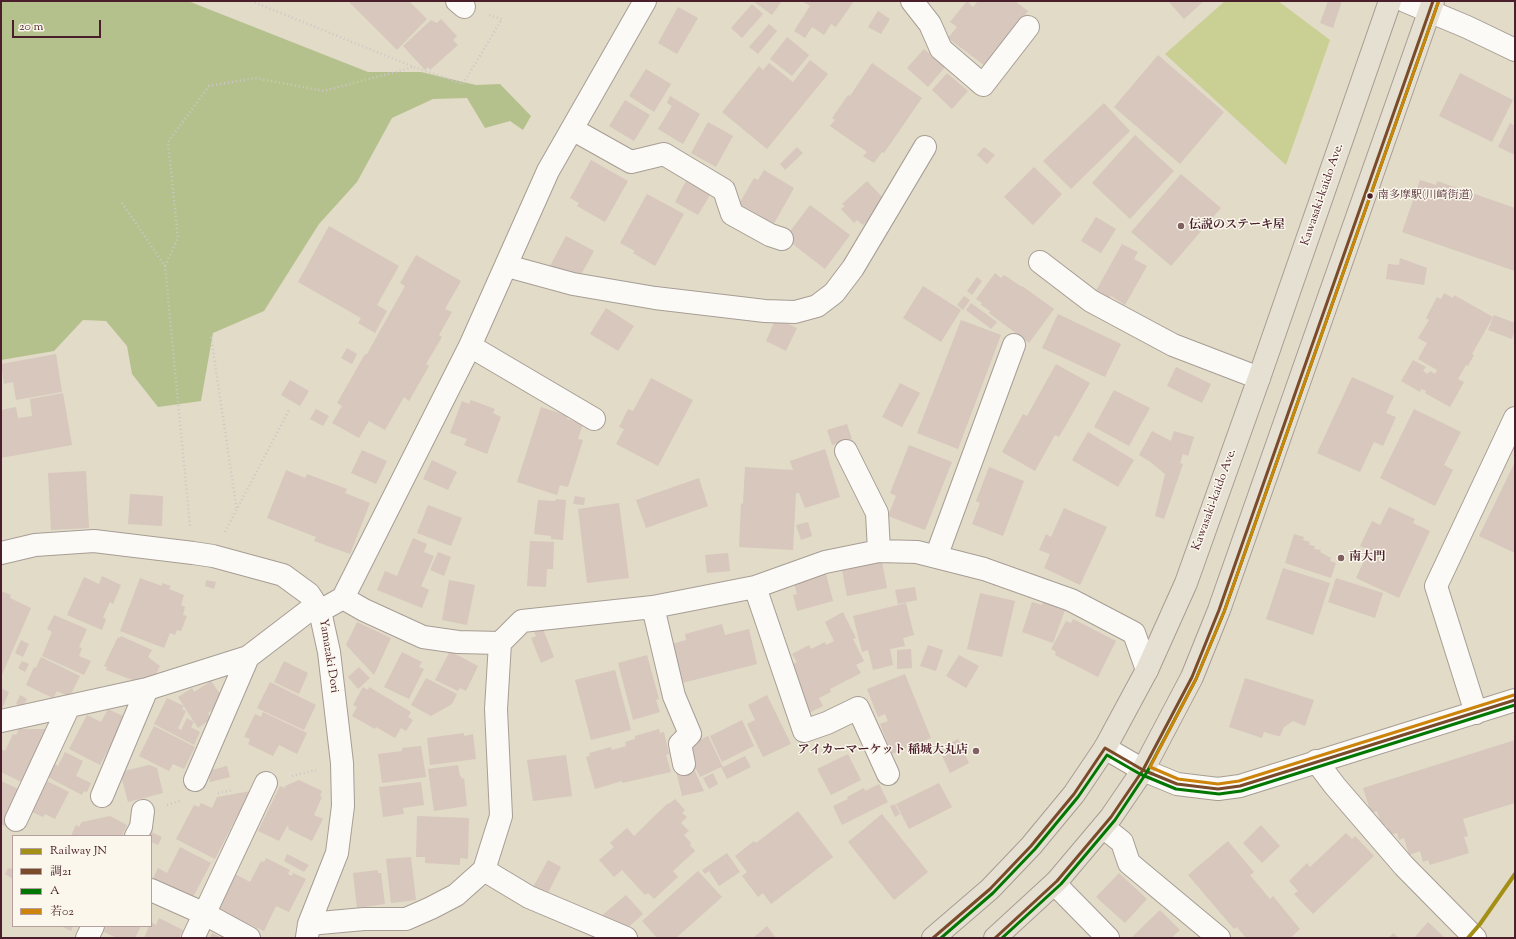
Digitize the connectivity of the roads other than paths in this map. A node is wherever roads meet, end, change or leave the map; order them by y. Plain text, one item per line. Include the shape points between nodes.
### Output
1 (644, 1) edge
2 (912, 1) edge
3 (1390, 1) edge
4 (1405, 1) edge
5 (1431, 6) edge
6 (1028, 27) dead end
7 (1515, 50) edge
8 (572, 129) junction
9 (925, 147) dead end
10 (782, 239) dead end
11 (1040, 262) dead end
12 (507, 266) junction
13 (1014, 345) dead end
14 (470, 346) junction
15 (1259, 378) junction
16 (1515, 418) edge
17 (594, 419) dead end
18 (846, 451) dead end
19 (879, 551) junction
20 (1, 553) edge
21 (936, 557) junction
22 (755, 587) junction
23 (343, 598) junction
24 (653, 607) junction
25 (318, 608) junction
26 (500, 643) junction
27 (248, 658) junction
28 (1147, 670) junction
29 (147, 689) junction
30 (1515, 700) edge
31 (69, 706) junction
32 (1476, 712) junction
33 (1, 721) edge
34 (1105, 748) junction
35 (1316, 761) junction
36 (684, 764) dead end
37 (1143, 770) junction
38 (888, 774) dead end
39 (195, 780) dead end
40 (266, 783) dead end
41 (102, 796) dead end
42 (143, 811) dead end
43 (16, 820) dead end
44 (1104, 826) junction
45 (137, 835) edge
46 (484, 870) junction
47 (1055, 884) junction
48 (152, 890) edge
49 (205, 914) junction
50 (92, 927) edge
51 (308, 931) edge
52 (87, 938) edge
53 (193, 938) edge
54 (249, 938) edge
55 (626, 938) edge
56 (933, 938) edge
57 (995, 938) edge
58 (1108, 938) edge
59 (1219, 938) edge
60 (1475, 938) edge

1 - 8 street
2 - 6 street via 930,24 941,49 983,85
3 - 15 main road, Kawasaki-kaido Ave.
4 - 5 street
5 - 7 street
5 - 37 main road via 1219,610 1192,677
8 - 10 street via 631,162 664,154 724,190 732,214
8 - 12 street via 548,171
9 - 12 street via 853,268 834,293 817,306 796,312 765,311 655,298 573,284
11 - 15 street via 1091,301 1173,345
12 - 14 street
13 - 21 street
14 - 17 street
14 - 23 street
15 - 28 main road, Kawasaki-kaido Ave. via 1186,583
16 - 32 street via 1436,586
18 - 19 street via 877,513
19 - 21 street via 917,552
19 - 22 street via 825,562
20 - 25 street, Yamazaki Dori via 35,545 94,541 203,554 283,575 309,594
21 - 28 street via 984,569 1071,600 1128,630 1134,634
22 - 24 street
22 - 38 street via 804,731 858,708
23 - 25 street
23 - 26 street via 423,637 458,642
24 - 26 street via 522,621
24 - 36 street via 674,696 690,734 680,744
25 - 27 street
25 - 51 street, Yamazaki Dori via 329,652 342,762 343,806 337,853
26 - 46 street via 496,709 501,816
27 - 29 street
27 - 39 street
28 - 34 main road, Kawasaki-kaido Ave.
29 - 31 street
29 - 41 street
30 - 32 street
31 - 33 street
31 - 43 street
32 - 35 street
34 - 37 street
34 - 56 main road, Kawasaki-kaido Ave. via 1074,794 1031,846 990,889
35 - 37 street via 1240,786 1218,789 1177,784
35 - 60 street via 1404,866
37 - 44 main road
40 - 49 street
42 - 45 street via 141,827
44 - 47 main road
44 - 59 street via 1122,842 1129,863
46 - 51 street via 456,895 406,919 364,919
46 - 55 street via 529,897
47 - 57 main road
47 - 58 street
48 - 49 street
49 - 53 street
49 - 54 street
50 - 52 street

